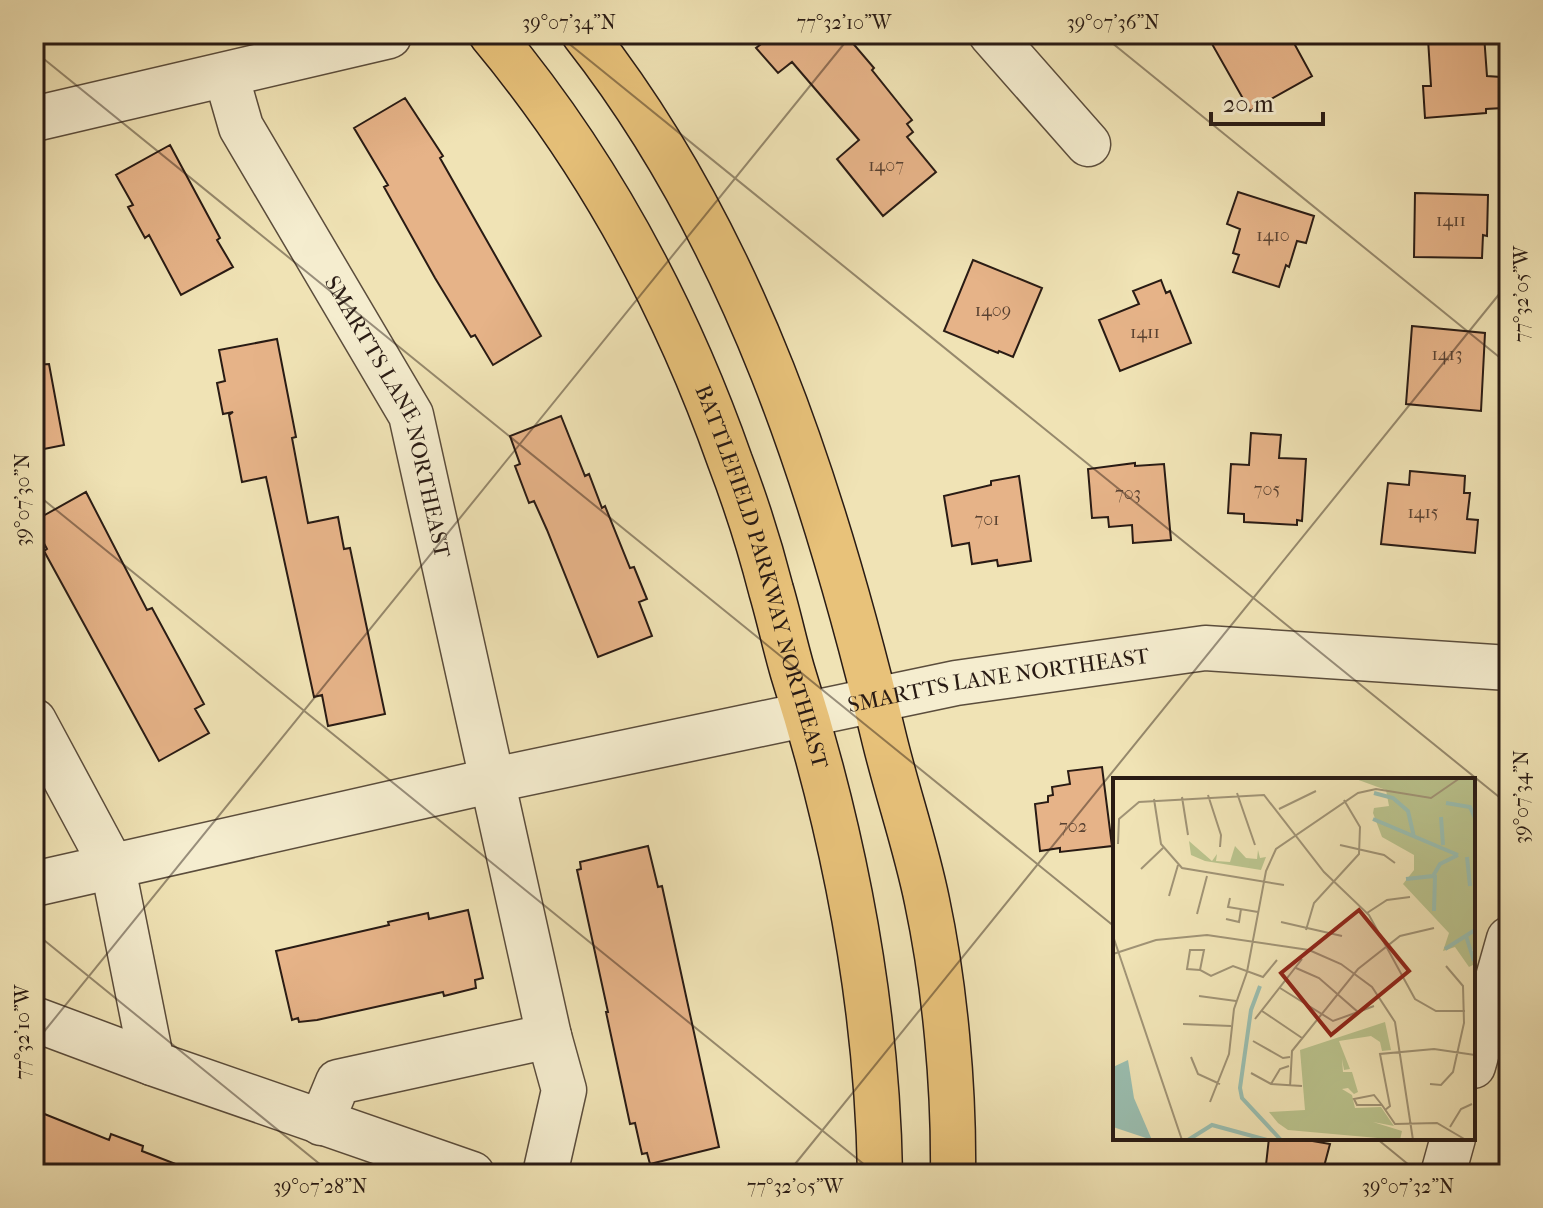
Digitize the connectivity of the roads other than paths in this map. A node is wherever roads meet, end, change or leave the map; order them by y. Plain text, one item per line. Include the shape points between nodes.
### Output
1 (491, 34) edge
2 (584, 34) edge
3 (991, 34) edge
4 (389, 36) dead end
5 (226, 75) junction
6 (34, 119) edge
7 (1088, 144) dead end
8 (1509, 668) edge
9 (876, 700) junction
10 (807, 713) junction
11 (34, 721) edge
12 (494, 780) junction
13 (113, 868) junction
14 (34, 884) edge
15 (1509, 939) edge
16 (34, 1019) edge
17 (549, 1036) junction
18 (1475, 1059) edge
19 (152, 1063) junction
20 (321, 1123) junction
21 (1452, 1140) edge
22 (472, 1174) edge
23 (545, 1174) edge
24 (880, 1174) edge
25 (953, 1174) edge
26 (1443, 1174) edge

1 - 10 main road, BATTLEFIELD PARKWAY NORTHEAST via 562,127 628,230 665,300 731,462
2 - 9 main road via 694,202 731,275 806,459
3 - 7 street
4 - 5 street
5 - 6 street
5 - 12 street, SMARTTS LANE NORTHEAST via 241,127 411,415
8 - 9 street, SMARTTS LANE NORTHEAST via 1205,648 956,683
9 - 10 street, SMARTTS LANE NORTHEAST
9 - 25 main road via 928,903 947,1040
10 - 12 street, SMARTTS LANE NORTHEAST
10 - 24 main road, BATTLEFIELD PARKWAY NORTHEAST via 837,832 872,1034
11 - 13 street
12 - 13 street, SMARTTS LANE NORTHEAST
12 - 17 street
13 - 14 street, SMARTTS LANE NORTHEAST
13 - 19 street
15 - 18 street
16 - 19 street
17 - 20 street via 338,1082
17 - 23 street via 564,1090
19 - 20 street
20 - 22 street
21 - 26 street

